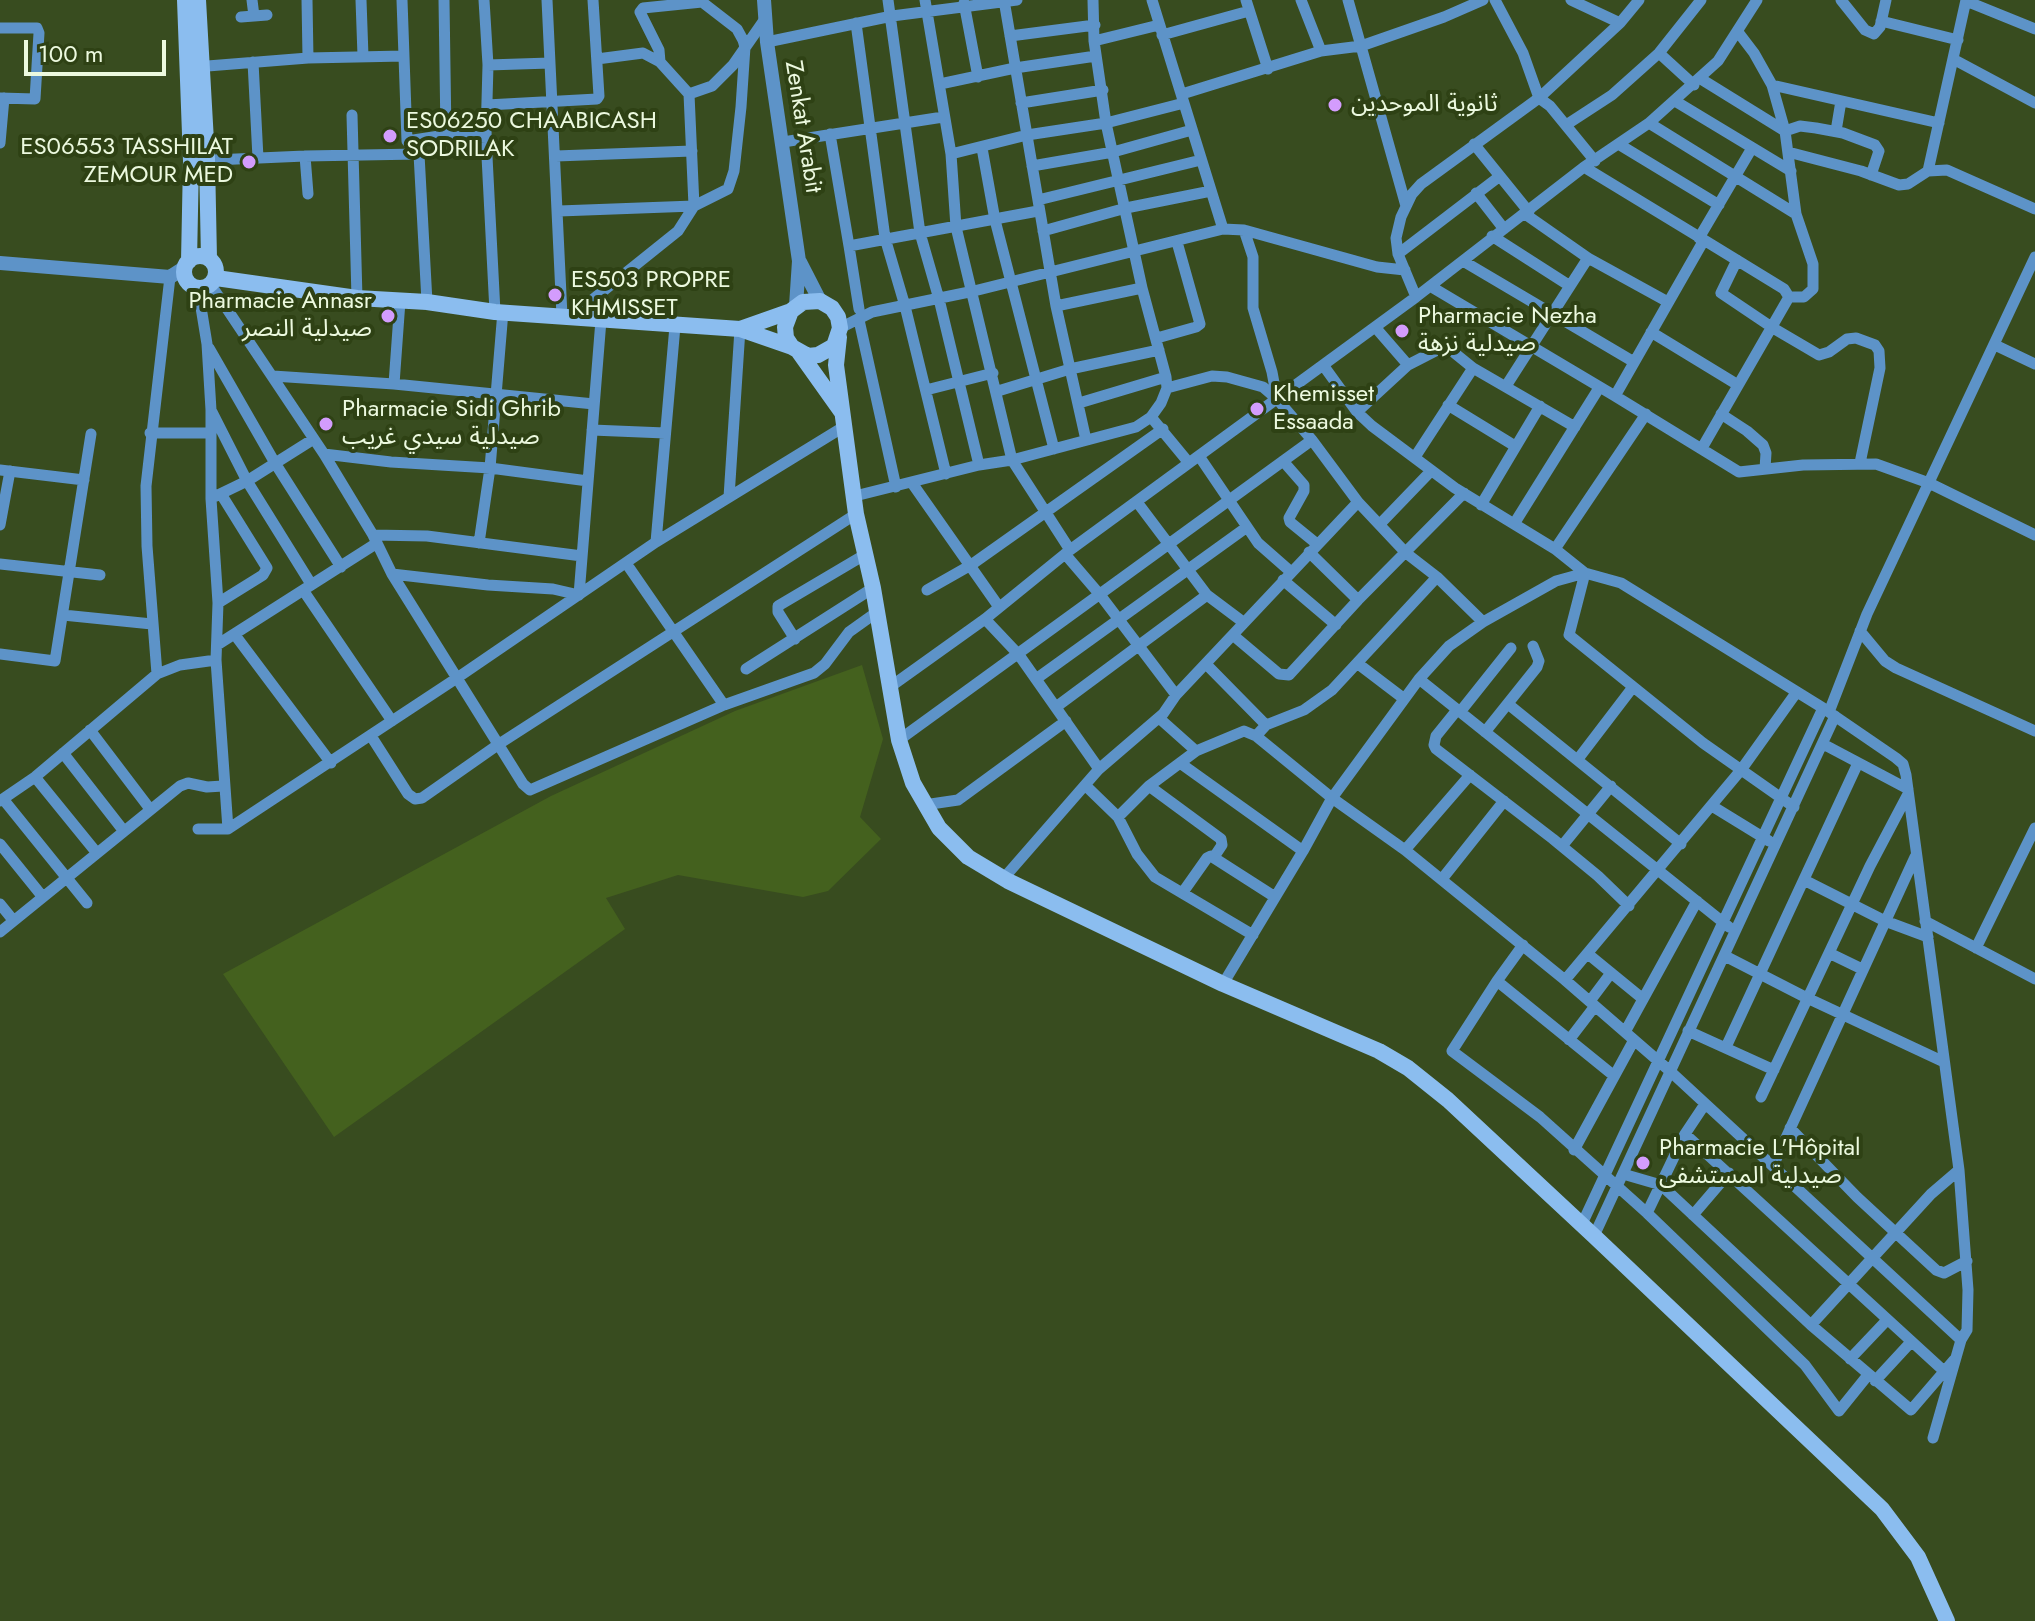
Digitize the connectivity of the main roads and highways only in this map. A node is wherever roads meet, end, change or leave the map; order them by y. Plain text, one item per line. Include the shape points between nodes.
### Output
1 (185, 0) edge
2 (198, 0) edge
3 (193, 67) junction
4 (199, 160) junction
5 (209, 259) junction
6 (181, 269) junction
7 (208, 284) junction
8 (793, 308) junction
9 (740, 329) junction
10 (840, 332) junction
11 (796, 350) junction
12 (845, 421) junction
13 (1947, 1621) edge

1 - 3 main road
2 - 3 main road
3 - 4 main road
4 - 5 main road
4 - 6 main road
5 - 6 main road via 202,256
5 - 7 main road via 217,270
6 - 7 main road via 187,282
7 - 9 main road
8 - 9 main road
8 - 10 main road via 803,302 826,304 838,317
8 - 11 main road via 785,327
9 - 11 main road
10 - 11 main road via 827,352 808,356
10 - 12 main road via 836,365
11 - 12 main road
12 - 13 main road via 856,514 899,740 924,805 952,842 1003,879 1408,1068 1588,1230 1889,1517 1918,1557

